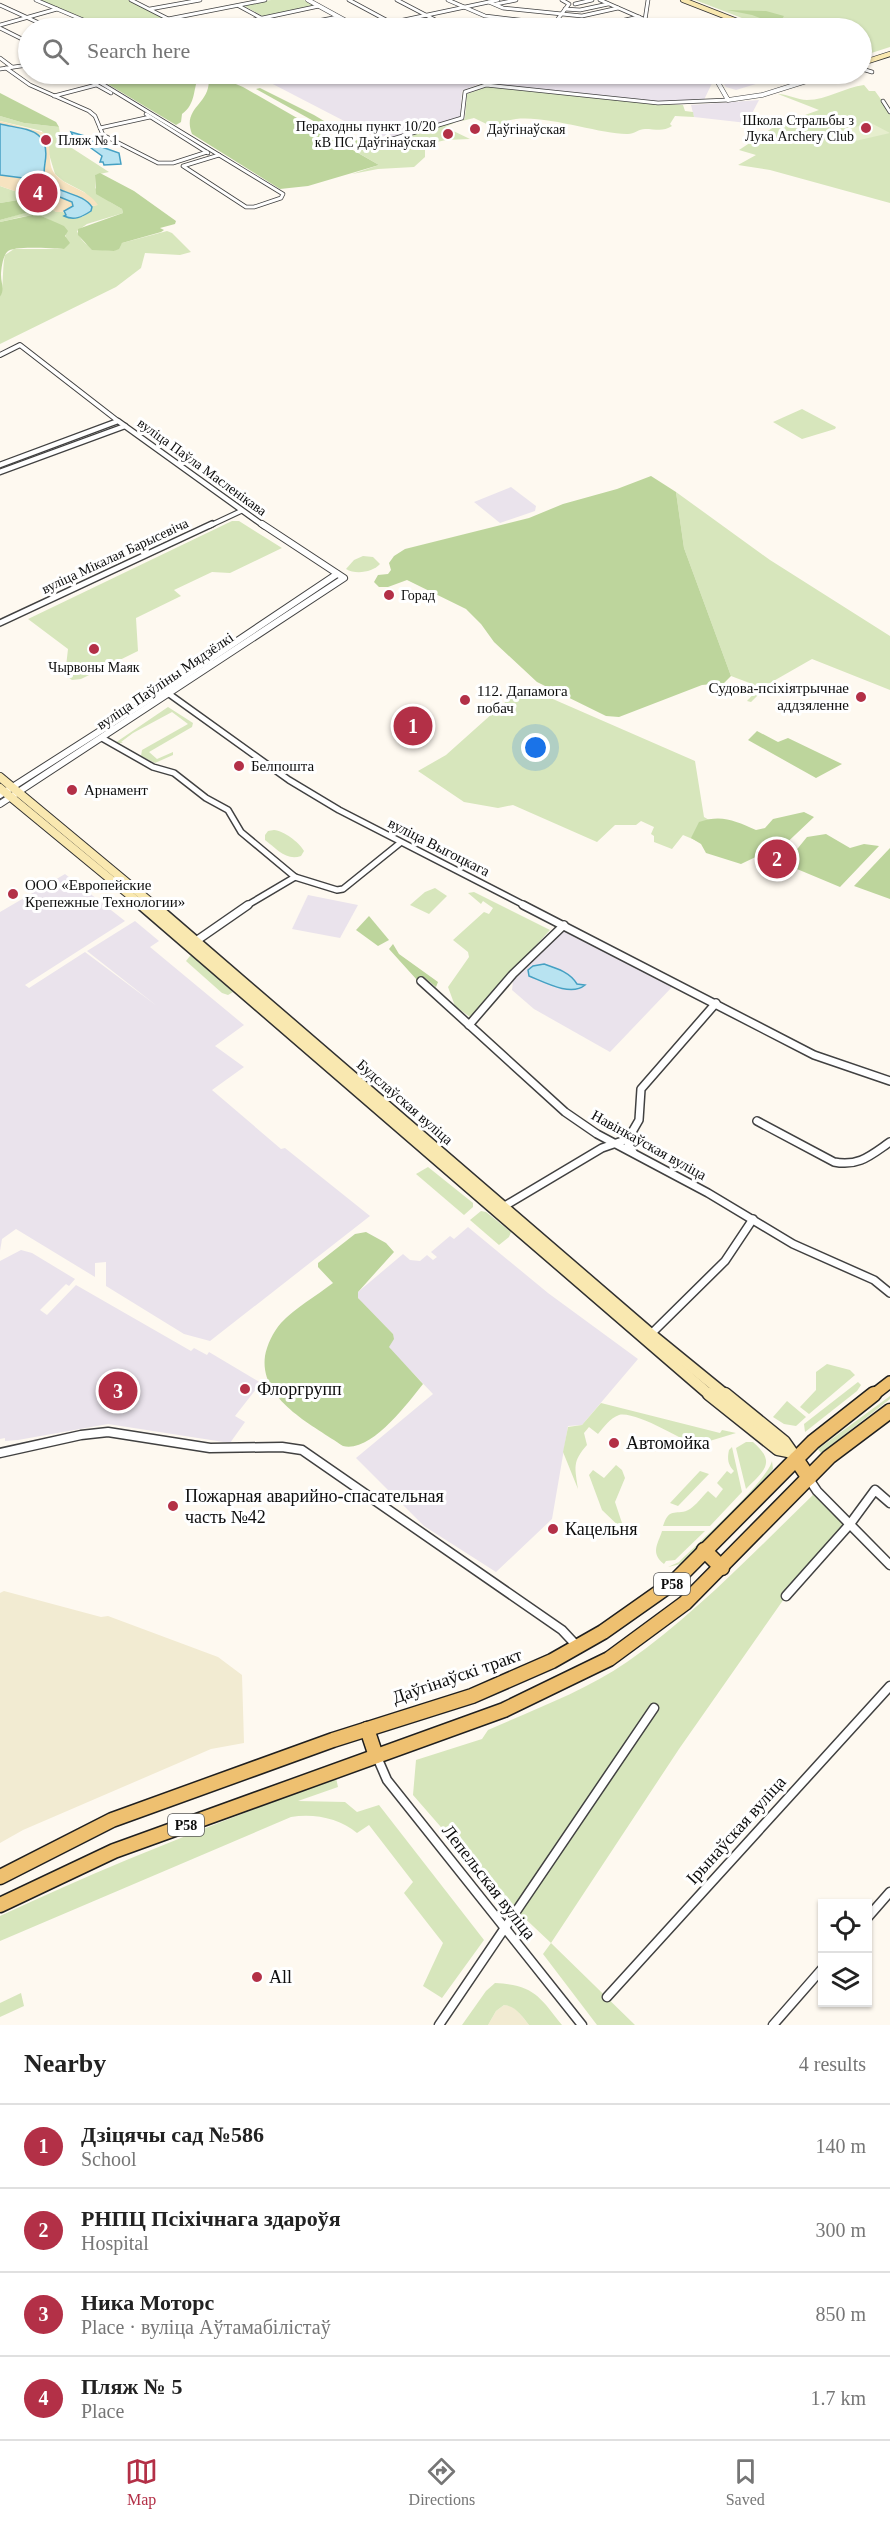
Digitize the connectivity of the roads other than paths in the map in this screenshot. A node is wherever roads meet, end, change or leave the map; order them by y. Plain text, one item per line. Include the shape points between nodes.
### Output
1 (36, 0) edge
2 (130, 0) edge
3 (177, 0) edge
4 (200, 0) edge
5 (265, 0) edge
6 (309, 0) edge
7 (349, 0) edge
8 (397, 0) edge
9 (448, 0) edge
10 (498, 0) edge
11 (516, 0) edge
12 (562, 0) edge
13 (592, 0) edge
14 (601, 0) edge
15 (648, 0) edge
16 (683, 0) edge
17 (488, 1) edge
18 (184, 3) junction
19 (495, 4) junction
20 (575, 4) dead end
21 (609, 4) junction
22 (0, 5) edge
23 (238, 5) junction
24 (319, 6) junction
25 (463, 8) junction
26 (618, 8) junction
27 (57, 9) junction
28 (149, 9) junction
29 (565, 9) junction
30 (469, 10) junction
31 (561, 14) junction
32 (427, 16) junction
33 (338, 17) joint
34 (27, 18) joint
35 (78, 18) edge
36 (166, 18) edge
37 (173, 18) edge
38 (260, 18) edge
39 (266, 18) edge
40 (333, 18) edge
41 (382, 18) edge
42 (417, 18) edge
43 (431, 18) edge
44 (437, 18) edge
45 (502, 18) edge
46 (559, 18) edge
47 (639, 18) edge
48 (645, 18) edge
49 (729, 18) edge
50 (18, 21) edge
51 (0, 27) edge
52 (18, 37) edge
53 (890, 54) edge
54 (0, 58) edge
55 (872, 60) edge
56 (18, 66) edge
57 (12, 67) junction
58 (6, 68) junction
59 (0, 69) edge
60 (18, 77) edge
61 (28, 84) edge
62 (103, 84) edge
63 (719, 84) edge
64 (796, 84) edge
65 (97, 85) joint
66 (54, 96) junction
67 (728, 100) junction
68 (883, 101) dead end
69 (890, 111) edge
70 (150, 117) junction
71 (100, 128) junction
72 (376, 144) dead end
73 (207, 152) junction
74 (220, 155) junction
75 (214, 157) junction
76 (0, 357) edge
77 (118, 422) junction
78 (124, 426) junction
79 (0, 465) edge
80 (0, 472) edge
81 (241, 511) junction
82 (337, 574) junction
83 (344, 578) joint
84 (0, 623) edge
85 (167, 692) junction
86 (102, 738) junction
87 (0, 777) edge
88 (8, 792) edge
89 (0, 804) edge
90 (400, 843) junction
91 (295, 877) junction
92 (564, 925) junction
93 (196, 941) junction
94 (421, 981) dead end
95 (716, 1003) junction
96 (469, 1024) junction
97 (890, 1081) edge
98 (757, 1121) dead end
99 (597, 1134) junction
100 (628, 1139) junction
101 (890, 1142) edge
102 (615, 1144) junction
103 (602, 1148) junction
104 (633, 1152) junction
105 (503, 1207) junction
106 (753, 1219) junction
107 (890, 1293) edge
108 (651, 1334) junction
109 (890, 1382) edge
110 (890, 1411) edge
111 (0, 1453) edge
112 (792, 1455) junction
113 (809, 1478) junction
114 (890, 1503) edge
115 (850, 1524) junction
116 (704, 1550) junction
117 (890, 1565) edge
118 (722, 1568) junction
119 (786, 1596) dead end
120 (578, 1647) junction
121 (890, 1686) edge
122 (654, 1708) dead end
123 (367, 1729) junction
124 (376, 1756) junction
125 (0, 1877) edge
126 (890, 1892) edge
127 (0, 1905) edge
128 (872, 1912) edge
129 (504, 1930) junction
130 (818, 1974) edge
131 (607, 1997) dead end
132 (439, 2025) edge
133 (582, 2025) edge
134 (773, 2025) edge

1 - 27 street
2 - 28 street
3 - 18 street
4 - 18 street
5 - 23 street
6 - 24 street
7 - 41 street
8 - 32 street
9 - 25 street
10 - 17 street
11 - 19 street
12 - 29 street via 569,3
13 - 20 street
14 - 21 street
15 - 48 street
16 - 49 main road
17 - 19 street
17 - 25 street
18 - 28 street
19 - 30 street
19 - 31 street
21 - 26 street
21 - 29 street
22 - 34 street
23 - 37 street
23 - 38 street
24 - 33 street
24 - 39 street
25 - 30 street
25 - 32 street
26 - 31 street via 585,15
26 - 47 street
27 - 34 street
27 - 35 street
28 - 36 street
29 - 31 street
30 - 44 street
30 - 45 street
31 - 46 street
32 - 42 street
32 - 43 street
33 - 40 street
50 - 51 street
51 - 52 street
53 - 55 main road
54 - 57 street
56 - 57 street
57 - 58 street
58 - 59 street
58 - 60 street
61 - 66 street
62 - 74 street
63 - 67 street
64 - 67 street
65 - 66 street
65 - 70 street
66 - 71 street via 89,111
67 - 72 street via 658,104 486,85 465,92 462,118
68 - 69 street
70 - 71 street
70 - 73 street
71 - 73 street via 107,139 158,163 173,163
73 - 75 street
74 - 75 street
74 - 75 street via 283,194 281,198 246,207 183,166
76 - 77 street, вуліца Паўла Масленікава via 19,347
77 - 78 street, вуліца Паўла Масленікава
77 - 79 street
78 - 80 street
78 - 81 street, вуліца Паўла Масленікава
81 - 82 street, вуліца Паўла Масленікава
81 - 84 street, вуліца Мікалая Барысевіча
82 - 83 street, вуліца Паўла Масленікава
82 - 85 street, вуліца Паўліны Мядзёлкі
83 - 85 street, вуліца Паўліны Мядзёлкі
85 - 86 street, вуліца Паўліны Мядзёлкі
85 - 88 street, вуліца Паўліны Мядзёлкі
85 - 90 street, вуліца Выгоцкага via 289,780
86 - 88 street, вуліца Паўліны Мядзёлкі
86 - 91 street via 153,767 174,773 228,810 241,832
87 - 88 main road, Будслаўская вуліца
88 - 89 street, вуліца Паўліны Мядзёлкі
88 - 93 main road, Будслаўская вуліца
88 - 112 main road, Будслаўская вуліца via 202,955 683,1374 778,1449
90 - 91 street via 342,889
90 - 92 street, вуліца Выгоцкага
91 - 93 street
92 - 95 street, вуліца Выгоцкага
92 - 96 street
93 - 105 main road, Будслаўская вуліца
94 - 96 street, Навінкаўская вуліца
95 - 97 street, вуліца Выгоцкага via 814,1055
95 - 100 street via 641,1089 639,1120
96 - 99 street, Навінкаўская вуліца via 565,1112
98 - 101 street via 846,1165 855,1165
99 - 102 street, Навінкаўская вуліца
99 - 103 street
100 - 102 street
100 - 104 street
102 - 103 street
102 - 104 street, Навінкаўская вуліца
103 - 105 street
104 - 106 street, Навінкаўская вуліца
105 - 108 main road, Будслаўская вуліца
106 - 107 street, Навінкаўская вуліца via 815,1255 874,1280
106 - 108 street via 725,1261
108 - 112 main road, Будслаўская вуліца via 784,1442
109 - 112 main road, Даўгінаўскі тракт / Р58
110 - 113 main road, Р58 via 829,1457
111 - 120 street via 108,1432 210,1448 302,1450 562,1630
112 - 113 main road
112 - 116 main road, Даўгінаўскі тракт / Р58
113 - 115 street
113 - 118 main road, Р58
114 - 115 street via 875,1490
115 - 117 street
115 - 119 street
116 - 118 main road
116 - 120 main road, Даўгінаўскі тракт / Р58 via 674,1582
118 - 124 main road, Р58 via 654,1628 609,1659 504,1710
120 - 123 main road, Даўгінаўскі тракт / Р58 via 522,1677
121 - 131 street, Ірынаўская вуліца
122 - 129 street
123 - 124 main road
123 - 125 main road, Даўгінаўскі тракт / Р58 via 112,1820
124 - 127 main road, Р58 via 114,1851
124 - 129 street, Лепельская вуліца via 387,1780
126 - 128 street
129 - 132 street
129 - 133 street, Лепельская вуліца
130 - 134 street

